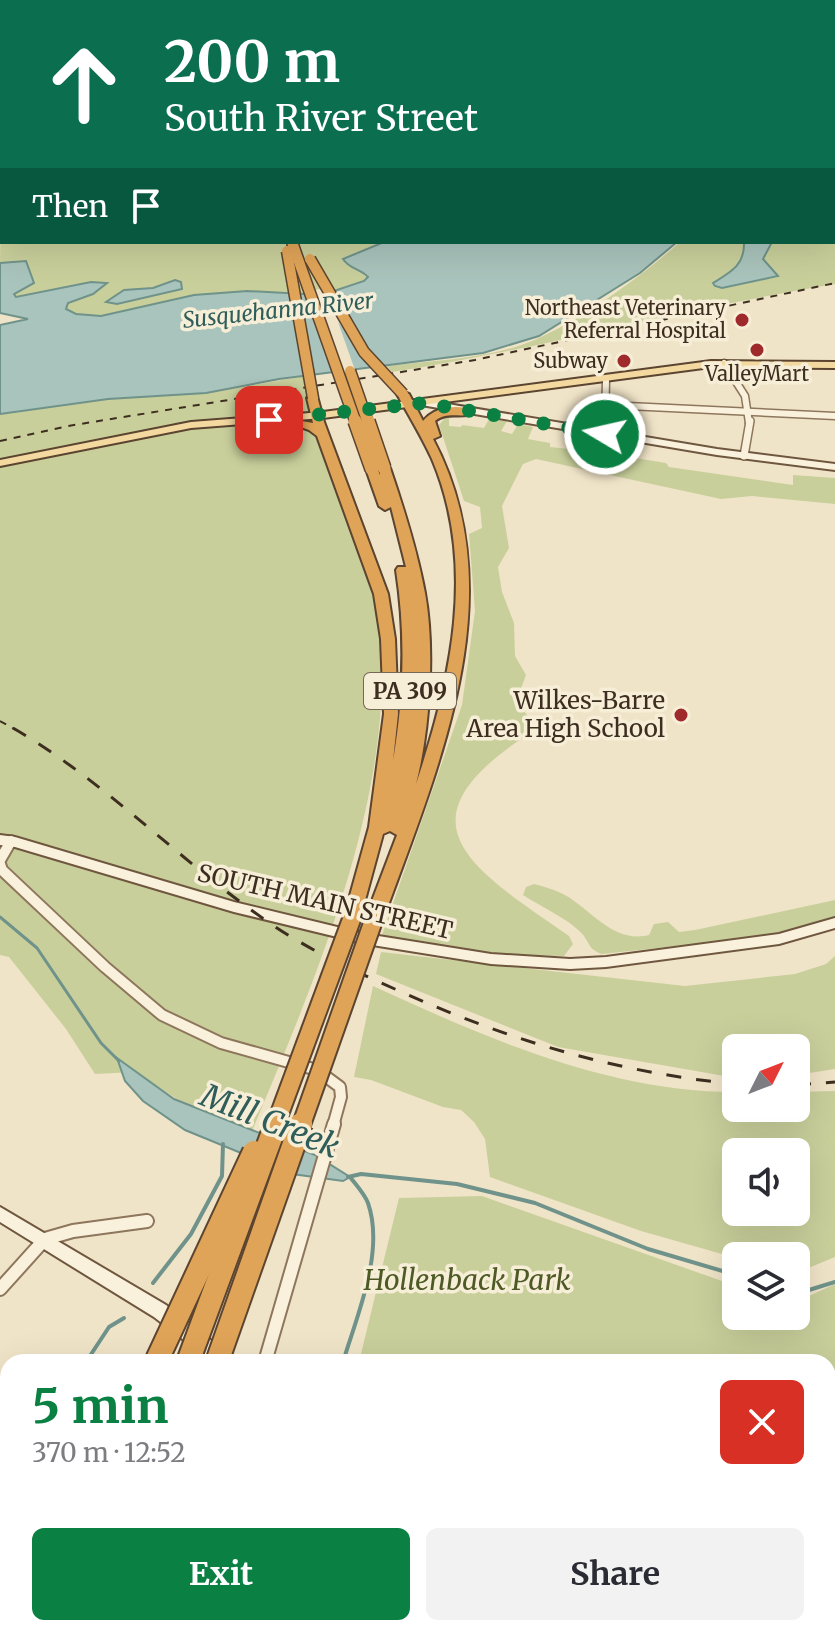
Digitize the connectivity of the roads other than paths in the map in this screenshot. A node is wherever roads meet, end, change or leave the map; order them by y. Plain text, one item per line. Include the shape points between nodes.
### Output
1 (285, 244) edge
2 (293, 244) edge
3 (304, 244) edge
4 (310, 259) junction
5 (724, 363) junction
6 (835, 365) edge
7 (606, 380) junction
8 (575, 385) junction
9 (313, 400) junction
10 (421, 405) junction
11 (607, 405) junction
12 (470, 412) junction
13 (747, 414) junction
14 (835, 416) edge
15 (295, 421) junction
16 (319, 424) junction
17 (605, 434) junction
18 (429, 442) junction
19 (744, 456) junction
20 (0, 463) edge
21 (831, 465) edge
22 (440, 466) junction
23 (378, 469) junction
24 (5, 840) edge
25 (0, 862) edge
26 (355, 910) junction
27 (375, 916) junction
28 (835, 923) edge
29 (307, 1034) junction
30 (0, 1214) edge
31 (147, 1221) dead end
32 (45, 1239) junction
33 (0, 1289) edge
34 (160, 1354) edge
35 (191, 1354) edge
36 (215, 1354) edge
37 (220, 1354) edge
38 (267, 1354) edge

1 - 9 highway, bridge
2 - 23 highway, PA 309, bridge
3 - 4 highway, PA 309
4 - 10 highway, bridge via 357,342
4 - 23 highway, PA 309, bridge
5 - 6 main road
5 - 7 main road
5 - 13 street via 744,387
7 - 8 main road
7 - 11 street
8 - 10 main road
8 - 10 main road
9 - 15 highway
9 - 16 highway
10 - 12 main road
10 - 16 main road
10 - 18 highway
10 - 18 highway
11 - 13 street
11 - 17 street
12 - 17 main road
12 - 22 highway via 442,411 430,418
13 - 14 street
13 - 19 street
15 - 16 main road
15 - 16 highway
15 - 20 main road via 150,433
16 - 26 highway via 381,594 388,639 391,714 377,827
17 - 19 main road
18 - 22 highway
19 - 21 main road
22 - 27 highway via 464,552 458,661 445,724
23 - 26 highway, PA 309 via 404,574 410,693 400,775
23 - 27 highway, PA 309 via 405,531 419,596 422,660 417,750
24 - 25 street
24 - 28 main road, SOUTH MAIN STREET via 182,893 353,936 491,959 606,962 779,939
25 - 38 street via 2,870 162,1015 221,1043 317,1070 340,1087
26 - 29 highway, PA 309, bridge
27 - 37 highway, PA 309, bridge
29 - 34 highway, bridge
29 - 35 highway, PA 309, bridge
30 - 32 main road
31 - 32 street
32 - 33 street
32 - 36 main road via 160,1311

